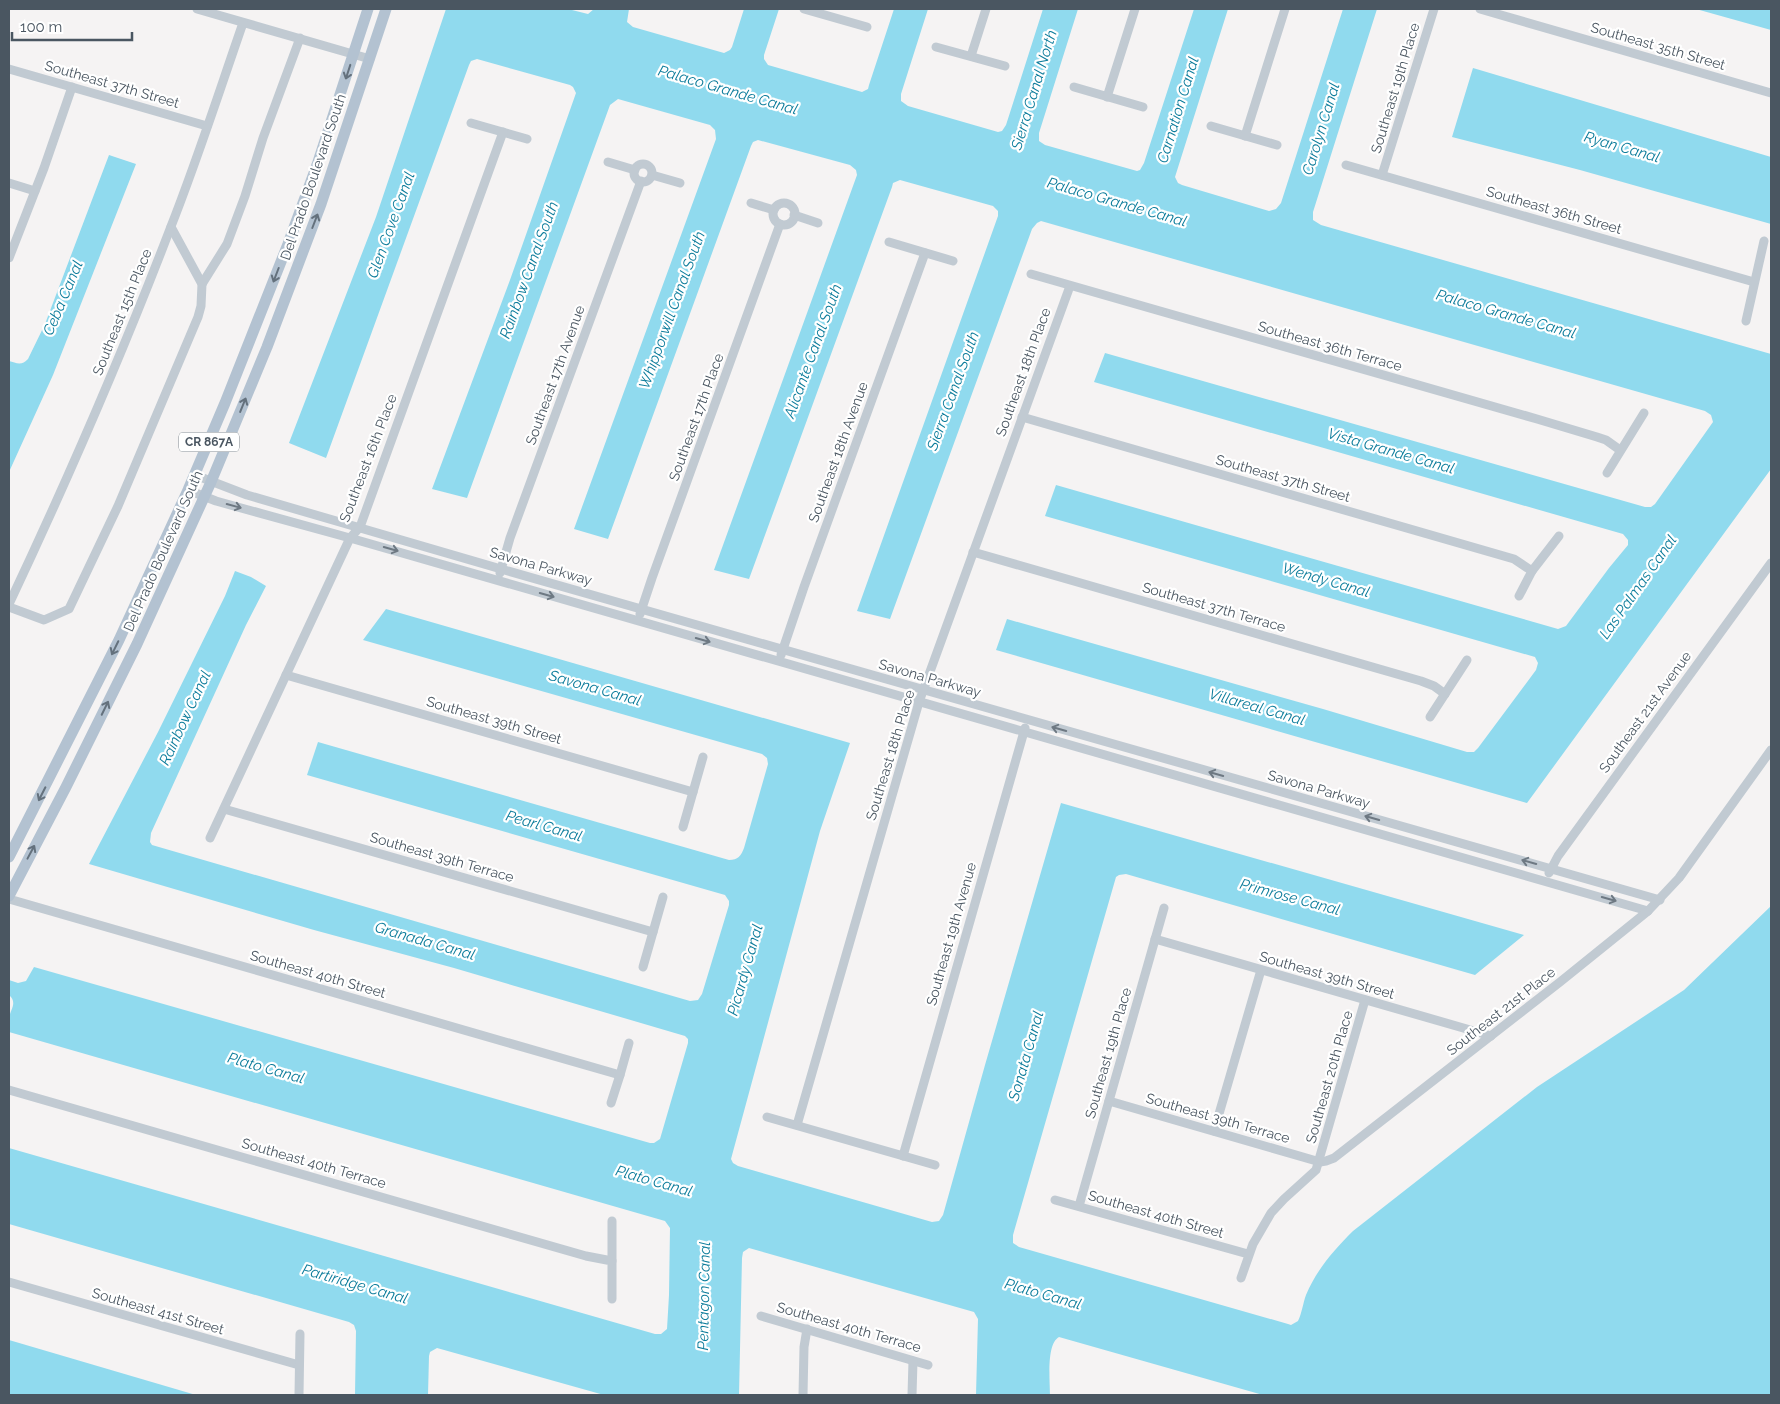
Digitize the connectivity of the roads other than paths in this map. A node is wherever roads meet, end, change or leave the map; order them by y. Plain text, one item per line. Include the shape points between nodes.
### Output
1 (197, 9) edge
2 (368, 9) edge
3 (386, 9) edge
4 (804, 9) edge
5 (986, 9) edge
6 (1135, 9) edge
7 (1285, 9) edge
8 (1434, 9) edge
9 (1480, 9) edge
10 (835, 13) edge
11 (243, 22) junction
12 (867, 27) dead end
13 (300, 38) junction
14 (936, 47) dead end
15 (354, 54) junction
16 (971, 56) junction
17 (370, 59) junction
18 (1005, 66) dead end
19 (9, 70) edge
20 (72, 87) junction
21 (1074, 87) dead end
22 (1771, 93) edge
23 (1107, 97) junction
24 (1143, 107) dead end
25 (471, 123) dead end
26 (207, 126) junction
27 (1211, 126) dead end
28 (503, 132) junction
29 (1245, 136) junction
30 (527, 139) dead end
31 (1277, 145) dead end
32 (608, 162) dead end
33 (1346, 165) dead end
34 (635, 170) junction
35 (652, 175) junction
36 (1382, 175) junction
37 (641, 181) junction
38 (9, 183) edge
39 (680, 183) dead end
40 (35, 191) junction
41 (751, 203) dead end
42 (774, 210) junction
43 (794, 215) junction
44 (818, 223) dead end
45 (780, 224) junction
46 (171, 227) junction
47 (1764, 241) dead end
48 (889, 242) dead end
49 (925, 253) junction
50 (9, 258) edge
51 (953, 261) dead end
52 (1031, 274) dead end
53 (1754, 282) junction
54 (202, 284) junction
55 (1070, 286) junction
56 (1746, 321) dead end
57 (1644, 413) dead end
58 (1022, 417) junction
59 (1620, 450) junction
60 (1607, 473) dead end
61 (195, 475) junction
62 (211, 482) junction
63 (188, 490) junction
64 (205, 496) junction
65 (360, 527) junction
66 (1559, 536) dead end
67 (350, 538) junction
68 (973, 552) junction
69 (1771, 563) edge
70 (501, 569) junction
71 (1532, 571) junction
72 (498, 580) junction
73 (1519, 596) dead end
74 (9, 606) edge
75 (642, 609) junction
76 (638, 621) junction
77 (783, 650) junction
78 (1467, 660) dead end
79 (778, 661) junction
80 (286, 675) junction
81 (924, 690) junction
82 (1445, 694) junction
83 (919, 702) junction
84 (1430, 717) dead end
85 (1027, 720) junction
86 (1024, 732) junction
87 (1771, 750) edge
88 (703, 756) dead end
89 (1265, 788) junction
90 (693, 792) junction
91 (1260, 800) junction
92 (224, 809) junction
93 (683, 827) dead end
94 (210, 838) dead end
95 (9, 857) edge
96 (1551, 868) junction
97 (1546, 881) junction
98 (9, 897) edge
99 (663, 897) dead end
100 (1660, 900) junction
101 (1164, 908) dead end
102 (1648, 911) junction
103 (653, 932) junction
104 (1155, 940) junction
105 (643, 967) dead end
106 (1261, 970) junction
107 (1366, 1000) junction
108 (1491, 1036) junction
109 (629, 1043) dead end
110 (620, 1075) junction
111 (9, 1090) edge
112 (1109, 1101) junction
113 (612, 1103) dead end
114 (767, 1117) dead end
115 (797, 1126) junction
116 (1214, 1131) junction
117 (903, 1156) junction
118 (1320, 1162) junction
119 (935, 1166) dead end
120 (1055, 1200) dead end
121 (1078, 1206) junction
122 (612, 1221) dead end
123 (1248, 1254) junction
124 (612, 1261) junction
125 (1241, 1278) dead end
126 (9, 1282) edge
127 (612, 1299) dead end
128 (761, 1316) dead end
129 (807, 1330) junction
130 (300, 1334) dead end
131 (913, 1361) junction
132 (299, 1365) junction
133 (928, 1365) dead end
134 (298, 1395) edge
135 (803, 1395) edge
136 (912, 1395) edge

1 - 11 street
2 - 15 main road, Del Prado Boulevard South / CR 867A
3 - 17 main road, Del Prado Boulevard South / CR 867A
4 - 10 street
5 - 16 street
6 - 23 street
7 - 29 street
8 - 36 street, Southeast 19th Place
9 - 22 street, Southeast 35th Street
10 - 12 street
11 - 13 street
11 - 26 street, Southeast 15th Place
13 - 15 street
13 - 54 street via 227,244
14 - 16 street
15 - 17 street
15 -> 61 main road, Del Prado Boulevard South / CR 867A via 288,244
16 - 18 street
62 -> 17 main road, Del Prado Boulevard South / CR 867A via 312,229
19 - 20 street, Southeast 37th Street
20 - 26 street, Southeast 37th Street
20 - 40 street
21 - 23 street
23 - 24 street
25 - 28 street
26 - 46 street, Southeast 15th Place
27 - 29 street
28 - 30 street
28 - 65 street, Southeast 16th Place
29 - 31 street
32 - 34 street
33 - 36 street, Southeast 36th Street
34 - 35 street via 646,164
34 - 37 street
35 - 37 street
35 - 39 street
36 - 53 street, Southeast 36th Street
37 - 70 street, Southeast 17th Avenue
38 - 40 street
40 - 50 street
41 - 42 street
42 - 43 street via 778,204 788,204
42 - 45 street via 773,216
43 - 44 street
43 - 45 street via 789,223
45 - 75 street, Southeast 17th Place
46 - 54 street
46 - 74 street, Southeast 15th Place via 87,433
47 - 53 street
48 - 49 street
49 - 51 street
49 - 77 street, Southeast 18th Avenue
52 - 55 street, Southeast 36th Terrace
53 - 56 street
54 - 74 street via 198,317 118,506 69,609 44,620
55 - 58 street, Southeast 18th Place
55 - 59 street, Southeast 36th Terrace via 1537,419 1606,440
57 - 59 street
58 - 68 street, Southeast 18th Place
58 - 71 street, Southeast 37th Street via 1514,559
59 - 60 street
61 - 62 street, Savona Parkway
61 - 63 main road, Del Prado Boulevard South / CR 867A
62 - 64 main road, Del Prado Boulevard South / CR 867A
62 - 65 street, Savona Parkway
63 - 64 street, Savona Parkway
63 -> 95 main road, Del Prado Boulevard South / CR 867A via 100,679
64 -> 67 street, Savona Parkway
98 -> 64 main road, Del Prado Boulevard South / CR 867A via 138,644
65 - 67 street, Southeast 16th Place
65 - 70 street, Savona Parkway
66 - 71 street
67 -> 72 street, Savona Parkway
67 - 80 street, Southeast 16th Place
68 - 81 street, Southeast 18th Place
68 - 82 street, Southeast 37th Terrace via 1421,681
69 - 96 street, Southeast 21st Avenue
70 - 72 street, Southeast 17th Avenue
70 - 75 street, Savona Parkway
71 - 73 street
72 -> 76 street, Savona Parkway
75 - 76 street, Southeast 17th Place
75 - 77 street, Savona Parkway
76 -> 79 street, Savona Parkway
77 - 79 street, Southeast 18th Avenue
77 - 81 street, Savona Parkway
78 - 82 street
79 - 83 street, Savona Parkway
80 - 90 street, Southeast 39th Street
80 - 92 street, Southeast 16th Place
81 - 83 street, Southeast 18th Place
81 - 85 street, Savona Parkway
82 - 84 street
83 - 86 street, Savona Parkway
83 - 115 street, Southeast 18th Place
85 - 86 street, Southeast 19th Avenue
89 -> 85 street, Savona Parkway
86 - 91 street, Savona Parkway
86 - 117 street, Southeast 19th Avenue
87 - 100 street, Southeast 21st Place
88 - 90 street
89 - 91 street
96 -> 89 street, Savona Parkway
90 - 93 street
91 - 97 street, Savona Parkway
92 - 94 street, Southeast 16th Place
92 - 103 street, Southeast 39th Terrace
96 - 97 street, Southeast 21st Avenue
96 - 100 street, Savona Parkway
97 -> 102 street, Savona Parkway
98 - 110 street, Southeast 40th Street
99 - 103 street
100 - 102 street, Southeast 21st Place
101 - 104 street, Southeast 19th Place
102 - 108 street, Southeast 21st Place
103 - 105 street
104 - 106 street, Southeast 39th Street
104 - 112 street, Southeast 19th Place
106 - 107 street, Southeast 39th Street
106 - 116 street
107 - 108 street, Southeast 39th Street
107 - 118 street, Southeast 20th Place
108 - 118 street, Southeast 21st Place via 1334,1158
109 - 110 street
110 - 113 street
111 - 124 street, Southeast 40th Terrace
112 - 116 street, Southeast 39th Terrace
112 - 121 street, Southeast 19th Place
114 - 115 street
115 - 117 street
116 - 118 street, Southeast 39th Terrace
117 - 119 street
118 - 123 street, Southeast 21st Place via 1312,1175 1271,1213
120 - 121 street, Southeast 40th Street
121 - 123 street, Southeast 40th Street
122 - 124 street
123 - 125 street, Southeast 21st Place
124 - 127 street
126 - 132 street, Southeast 41st Street
128 - 129 street, Southeast 40th Terrace
129 - 131 street, Southeast 40th Terrace
129 - 135 street
130 - 132 street
131 - 133 street, Southeast 40th Terrace
131 - 136 street
132 - 134 street

